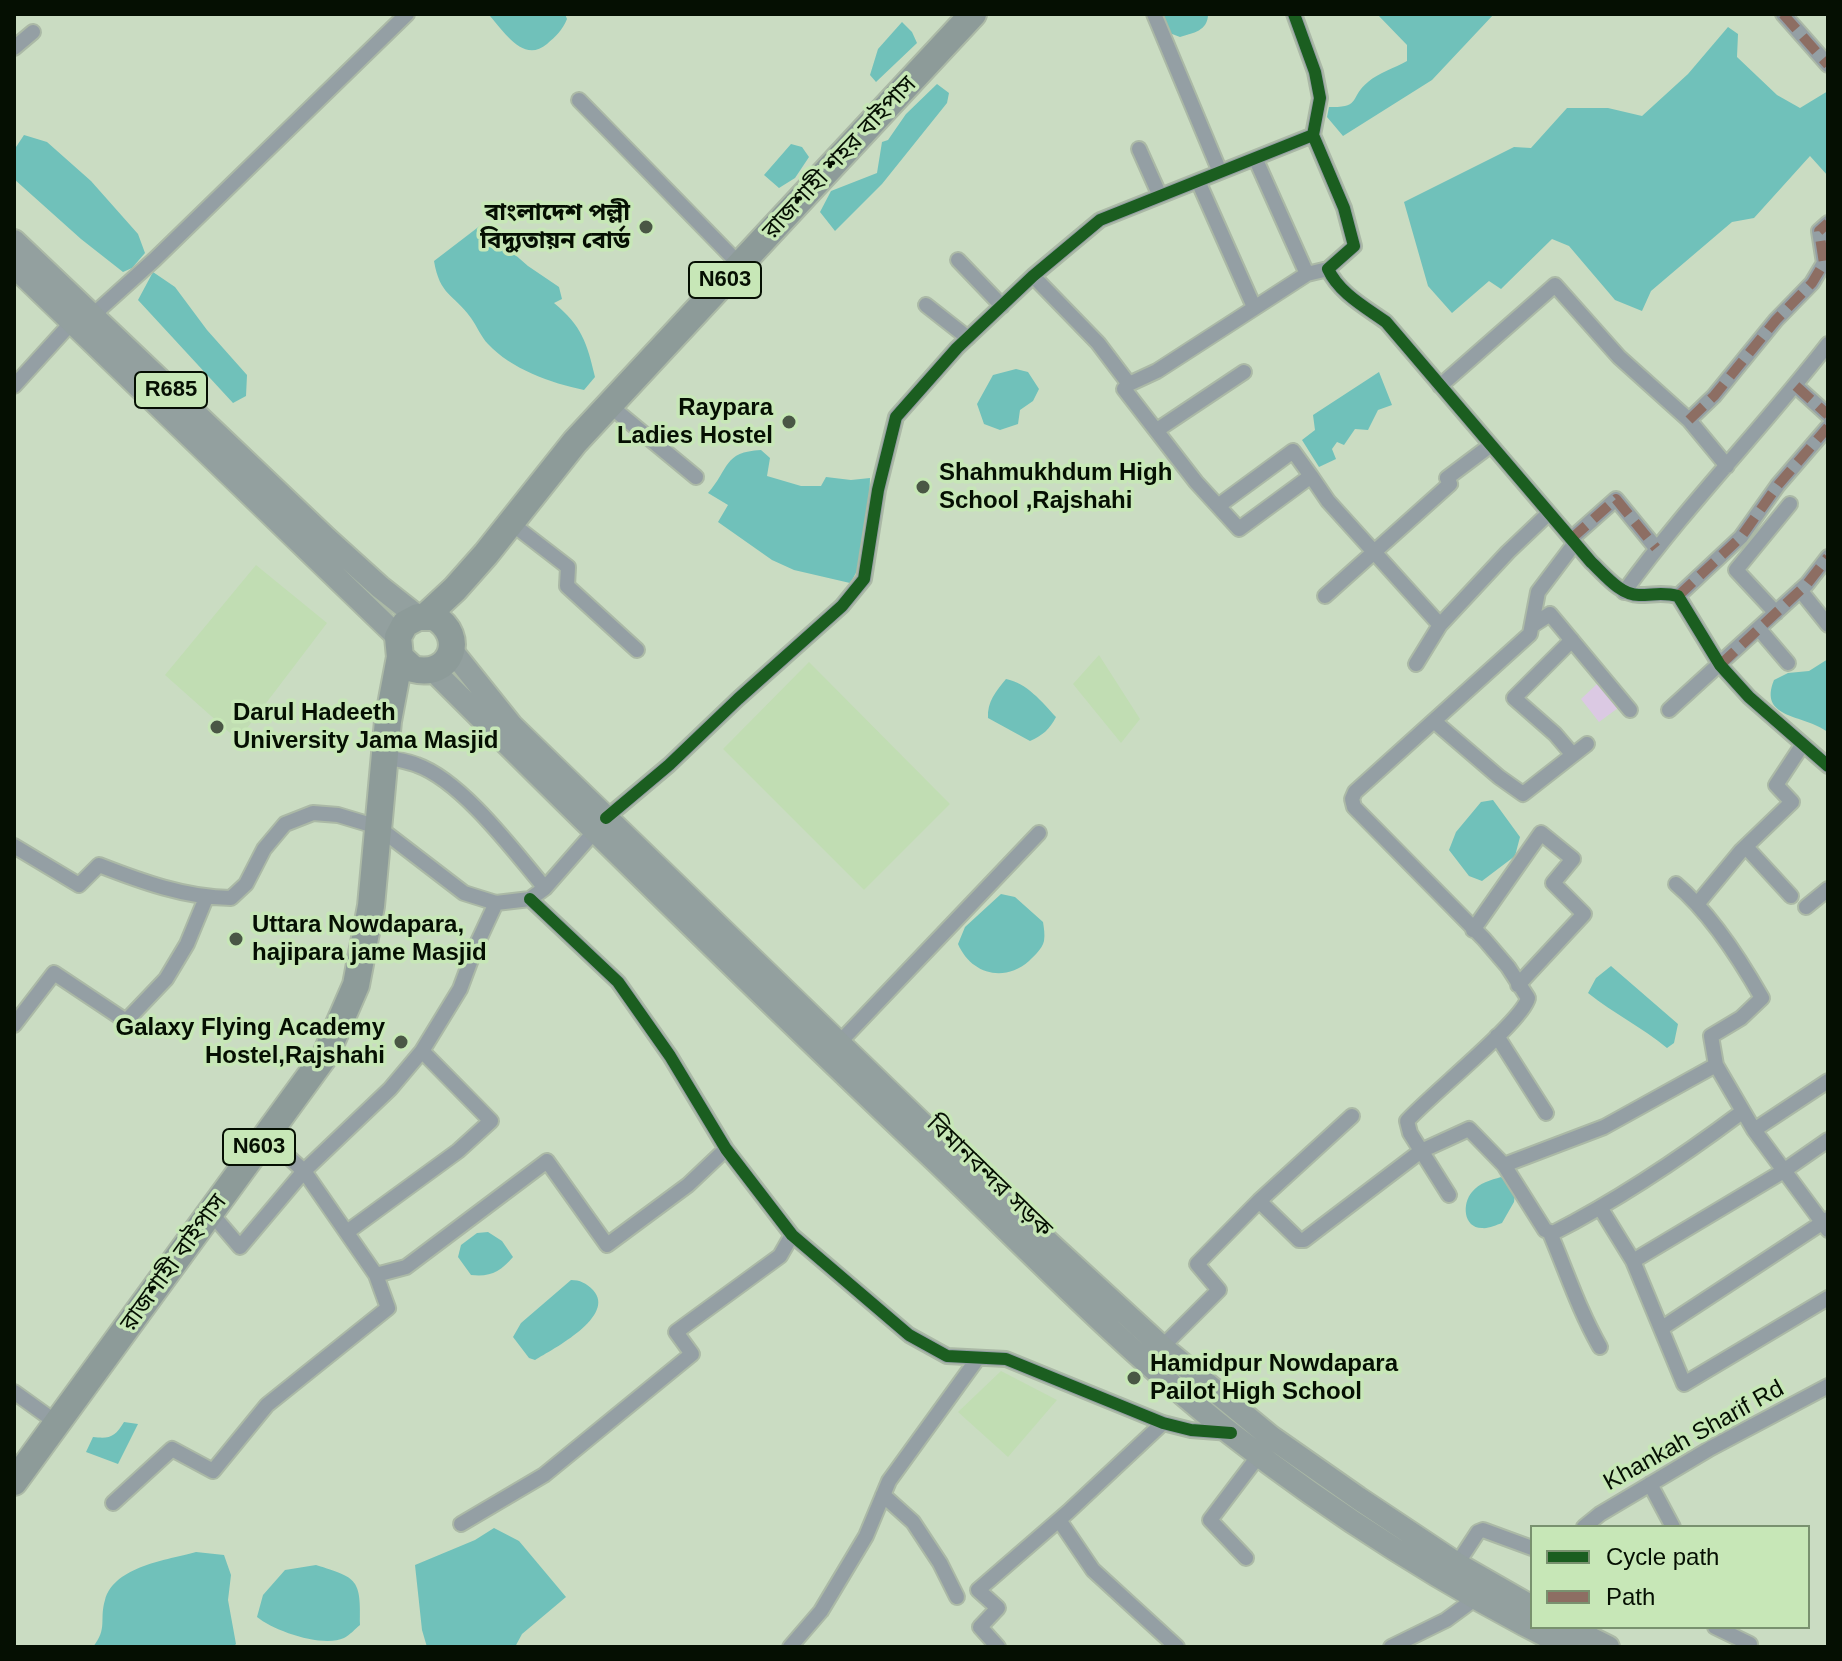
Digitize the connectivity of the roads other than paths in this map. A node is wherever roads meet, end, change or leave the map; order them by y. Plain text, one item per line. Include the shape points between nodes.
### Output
1 (407, 14) edge
2 (973, 14) edge
3 (1154, 14) edge
4 (1294, 14) edge
5 (1783, 14) edge
6 (33, 32) dead end
7 (14, 48) edge
8 (1828, 65) edge
9 (579, 100) dead end
10 (1313, 135) junction
11 (1139, 149) dead end
12 (1256, 160) junction
13 (1220, 172) junction
14 (1198, 181) junction
15 (1160, 196) junction
16 (1828, 223) edge
17 (14, 241) edge
18 (958, 260) dead end
19 (740, 265) junction
20 (14, 266) edge
21 (1328, 269) junction
22 (1307, 274) junction
23 (1033, 276) junction
24 (926, 305) dead end
25 (1002, 306) junction
26 (1254, 307) junction
27 (83, 318) junction
28 (968, 338) junction
29 (1828, 344) edge
30 (1244, 372) dead end
31 (1129, 384) junction
32 (14, 386) edge
33 (1440, 386) junction
34 (1796, 386) junction
35 (609, 405) junction
36 (1828, 415) edge
37 (1689, 420) junction
38 (1828, 427) edge
39 (1157, 430) junction
40 (1491, 445) junction
41 (1727, 466) junction
42 (1311, 476) junction
43 (696, 477) dead end
44 (1790, 504) dead end
45 (1218, 506) junction
46 (1549, 513) junction
47 (511, 523) junction
48 (1573, 541) junction
49 (1656, 548) junction
50 (1373, 552) junction
51 (486, 554) junction
52 (1828, 557) edge
53 (1800, 590) junction
54 (1624, 592) junction
55 (1325, 596) dead end
56 (1678, 596) junction
57 (1776, 613) junction
58 (422, 616) junction
59 (1440, 625) junction
60 (1533, 625) junction
61 (1828, 625) edge
62 (1759, 629) junction
63 (1572, 640) junction
64 (452, 645) junction
65 (399, 647) junction
66 (637, 650) dead end
67 (1788, 663) dead end
68 (1416, 664) dead end
69 (1720, 665) junction
70 (428, 671) junction
71 (1630, 710) dead end
72 (1669, 710) dead end
73 (1435, 722) junction
74 (1587, 744) dead end
75 (1803, 744) junction
76 (1573, 755) junction
77 (386, 759) junction
78 (1828, 766) edge
79 (600, 825) junction
80 (378, 827) junction
81 (1039, 833) dead end
82 (14, 846) edge
83 (1746, 847) junction
84 (1676, 884) dead end
85 (545, 888) junction
86 (1828, 889) edge
87 (1791, 896) dead end
88 (206, 898) junction
89 (530, 899) junction
90 (496, 903) junction
91 (1698, 903) junction
92 (1806, 907) dead end
93 (1473, 930) junction
94 (1518, 985) junction
95 (14, 1025) edge
96 (1497, 1036) junction
97 (838, 1044) junction
98 (422, 1051) junction
99 (1716, 1065) junction
100 (1828, 1081) edge
101 (1742, 1112) junction
102 (1546, 1113) dead end
103 (1352, 1116) dead end
104 (1754, 1130) junction
105 (266, 1137) junction
106 (1828, 1140) edge
107 (726, 1149) junction
108 (1421, 1151) junction
109 (1504, 1165) junction
110 (304, 1171) junction
111 (1782, 1172) junction
112 (1449, 1195) dead end
113 (1259, 1201) junction
114 (1601, 1209) junction
115 (211, 1213) junction
116 (1826, 1224) edge
117 (347, 1232) junction
118 (1550, 1233) junction
119 (792, 1235) junction
120 (1633, 1261) junction
121 (376, 1275) junction
122 (1828, 1298) edge
123 (1662, 1328) junction
124 (1162, 1347) junction
125 (1600, 1347) dead end
126 (978, 1358) junction
127 (1828, 1386) edge
128 (14, 1392) edge
129 (57, 1423) junction
130 (1163, 1423) junction
131 (1231, 1433) junction
132 (1260, 1454) junction
133 (14, 1482) edge
134 (1650, 1484) junction
135 (883, 1495) junction
136 (113, 1503) dead end
137 (1059, 1520) junction
138 (461, 1524) dead end
139 (1586, 1525) edge
140 (1672, 1525) edge
141 (1530, 1547) edge
142 (1246, 1558) dead end
143 (1457, 1564) junction
144 (957, 1597) dead end
145 (1476, 1598) junction
146 (1530, 1606) edge
147 (1530, 1627) edge
148 (1534, 1629) edge
149 (1572, 1629) edge
150 (1719, 1629) edge
151 (1750, 1644) dead end
152 (790, 1647) edge
153 (998, 1647) edge
154 (1177, 1647) edge
155 (1391, 1647) edge
156 (1568, 1647) edge
157 (1608, 1647) edge

1 - 27 street via 154,260
2 - 19 highway, রাজশাহী শহর বাইপাস / N603
3 - 13 street
4 - 10 street via 1320,98
5 - 8 street
6 - 7 street
9 - 19 street
10 - 12 street
10 - 21 street via 1354,246
11 - 15 street
12 - 13 street
12 - 22 street
13 - 14 street
14 - 15 street
14 - 26 street
15 - 23 street via 1100,220
16 - 37 street via 1819,231 1824,263 1812,283
17 - 27 main road, R685
18 - 25 street
19 - 35 highway, রাজশাহী শহর বাইপাস / N603
20 - 27 main road, R685
21 - 22 street
21 - 33 street via 1345,292 1386,322
22 - 26 street
23 - 25 street
23 - 31 street via 1098,343
24 - 28 street
25 - 28 street
26 - 31 street
27 - 32 street
27 - 58 main road, R685 via 380,587
27 - 65 main road, R685
28 - 79 street via 896,417 864,579 842,606
29 - 34 street
30 - 39 street
31 - 39 street via 1124,389
33 - 37 street via 1555,285 1619,357
33 - 40 street
34 - 36 street
34 - 41 street
35 - 43 street
35 - 47 highway, রাজশাহী শহর বাইপাস / N603
37 - 41 street
38 - 56 street via 1741,537
39 - 45 street
40 - 46 street
40 - 50 street via 1447,478 1450,484
41 - 49 street
42 - 45 street via 1239,529
42 - 45 street via 1293,451
42 - 50 street
44 - 57 street via 1736,570
46 - 48 street
46 - 59 street
47 - 51 highway, রাজশাহী শহর বাইপাস / N603
47 - 66 street via 568,567 567,586
48 - 49 street via 1616,499
48 - 54 street
48 - 60 street via 1538,592
49 - 54 street
50 - 55 street
50 - 59 street
51 - 58 highway, N603
51 - 64 highway, N603 via 459,608
52 - 53 street
53 - 57 street
53 - 61 street
54 - 56 street
56 - 69 street
57 - 62 street
58 - 64 highway via 442,621
58 - 65 highway, N603 via 405,624
59 - 68 street
60 - 63 street via 1550,614
60 - 73 street via 1525,640
62 - 67 street
62 - 69 street
63 - 71 street
63 - 76 street via 1514,698
64 - 70 highway, N603 via 445,663
64 - 79 main road, বিমানবন্দর সড়ক via 512,726
65 - 70 highway via 405,664
65 - 77 highway, N603
69 - 72 street
69 - 75 street
70 - 77 highway, N603 via 402,706
70 - 79 main road, বিমানবন্দর সড়ক
73 - 76 street via 1523,794
73 - 93 street via 1355,792 1351,803
74 - 76 street
75 - 78 street
75 - 83 street via 1776,785 1792,802
77 - 80 highway, রাজশাহী বাইপাস / N603
77 - 85 street via 419,765 446,782 500,833
79 - 85 street
79 - 97 main road, বিমানবন্দর সড়ক
79 - 131 main road, বিমানবন্দর সড়ক via 1114,1333
80 - 88 street via 313,813 285,824 246,884 231,898
80 - 90 street via 464,893
80 - 105 highway, রাজশাহী বাইপাস / N603 via 356,985 326,1054
81 - 97 street
82 - 88 street via 79,885 99,865
83 - 87 street
83 - 91 street
84 - 91 street
85 - 89 street
86 - 92 street
88 - 95 street via 166,979 126,1021 54,973
89 - 90 street
89 - 107 street via 618,982
90 - 98 street via 460,989
91 - 99 street via 1762,998 1711,1036
93 - 94 street
93 - 94 street via 1541,833 1573,859 1553,883 1584,914
94 - 96 street via 1528,1002
96 - 102 street
96 - 108 street via 1407,1121
97 - 124 main road, বিমানবন্দর সড়ক
98 - 110 street
98 - 117 street via 491,1121
99 - 101 street
99 - 109 street via 1604,1127
100 - 104 street
101 - 104 street
101 - 114 street
103 - 113 street
104 - 111 street
105 - 110 street
105 - 115 highway, রাজশাহী বাইপাস / N603
106 - 111 street
107 - 119 street
107 - 121 street via 688,1185 607,1245 547,1161 406,1267
108 - 109 street via 1469,1129
108 - 112 street
108 - 113 street via 1304,1240
109 - 118 street
110 - 115 street via 240,1247
110 - 117 street
111 - 116 street
111 - 120 street
113 - 124 street via 1197,1264 1219,1290
114 - 118 street
114 - 120 street
115 - 129 highway, রাজশাহী বাইপাস / N603
116 - 123 street
117 - 121 street
118 - 125 street via 1579,1310
119 - 126 street via 909,1335 947,1356
119 - 138 street via 780,1256 676,1332 692,1354 544,1475
120 - 123 street
121 - 136 street via 388,1308 267,1405 213,1471 172,1449
122 - 123 street via 1684,1384
124 - 143 main road, বিমানবন্দর সড়ক via 1271,1437
126 - 130 street via 1006,1359
126 - 135 street
127 - 134 street, Khankah Sharif Rd
128 - 129 street
129 - 133 highway, রাজশাহী বাইপাস / N603
130 - 131 street
130 - 137 street
131 - 132 main road, বিমানবন্দর সড়ক
132 - 142 street via 1210,1520
132 - 145 main road, বিমানবন্দর সড়ক via 1345,1516
134 - 139 street, Khankah Sharif Rd
134 - 140 street
135 - 144 street via 913,1522
135 - 152 street via 866,1536 821,1611
137 - 153 street via 978,1590 998,1608 980,1627
137 - 154 street via 1093,1570
141 - 143 street via 1483,1530
143 - 146 main road, বিমানবন্দর সড়ক
145 - 147 main road, বিমানবন্দর সড়ক
145 - 155 street via 1446,1620
148 - 156 main road, বিমানবন্দর সড়ক
149 - 157 main road
150 - 151 street

